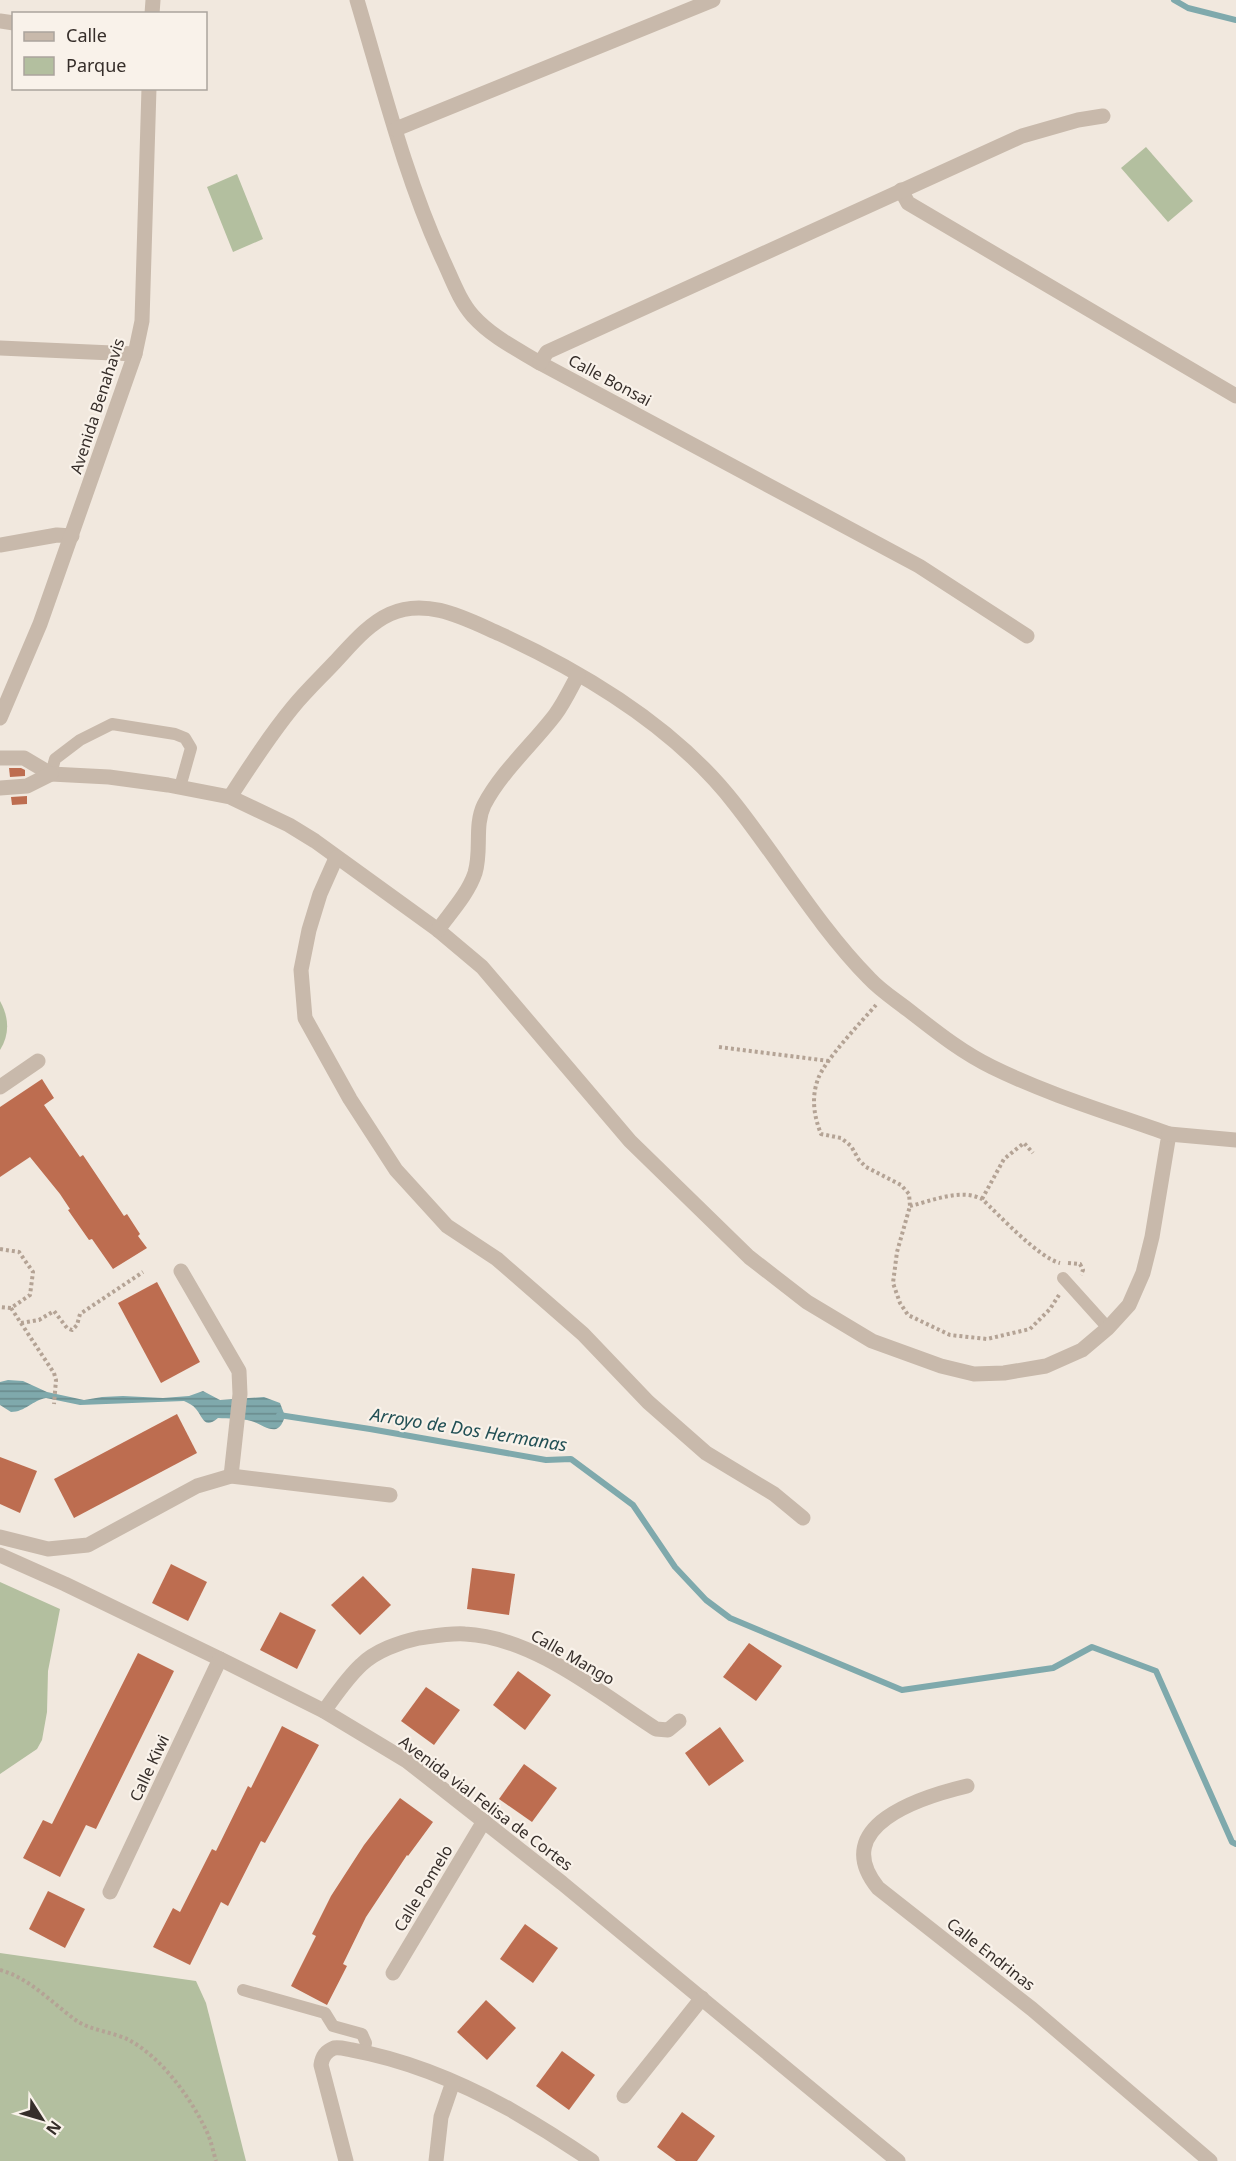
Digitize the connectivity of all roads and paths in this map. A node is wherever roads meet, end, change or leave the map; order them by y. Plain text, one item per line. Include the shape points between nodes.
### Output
1 (357, 0) edge
2 (713, 0) edge
3 (149, 90) edge
4 (1103, 116) dead end
5 (396, 129) junction
6 (901, 190) junction
7 (0, 348) edge
8 (135, 354) junction
9 (540, 363) junction
10 (1236, 396) edge
11 (72, 536) junction
12 (0, 545) edge
13 (1028, 636) dead end
14 (578, 675) junction
15 (0, 718) edge
16 (0, 758) edge
17 (51, 774) junction
18 (180, 787) junction
19 (0, 788) edge
20 (230, 797) junction
21 (336, 858) junction
22 (438, 930) junction
23 (886, 993) junction
24 (719, 1047) dead end
25 (38, 1061) dead end
26 (830, 1061) junction
27 (0, 1087) edge
28 (1169, 1134) junction
29 (1236, 1140) edge
30 (1033, 1153) dead end
31 (982, 1199) junction
32 (910, 1206) junction
33 (0, 1249) edge
34 (181, 1271) dead end
35 (143, 1272) dead end
36 (1066, 1282) junction
37 (0, 1306) edge
38 (11, 1308) junction
39 (21, 1323) junction
40 (1108, 1328) junction
41 (54, 1404) dead end
42 (231, 1476) junction
43 (390, 1495) dead end
44 (802, 1518) dead end
45 (0, 1537) edge
46 (0, 1556) edge
47 (220, 1659) junction
48 (324, 1711) junction
49 (679, 1721) dead end
50 (967, 1786) dead end
51 (484, 1821) junction
52 (110, 1892) dead end
53 (0, 1970) edge
54 (393, 1973) dead end
55 (243, 1990) dead end
56 (702, 1998) junction
57 (364, 2052) junction
58 (453, 2082) junction
59 (624, 2096) dead end
60 (216, 2161) edge
61 (345, 2161) edge
62 (436, 2161) edge
63 (592, 2161) edge
64 (898, 2161) edge
65 (1210, 2161) edge

1 - 5 street, Calle Bonsai
2 - 5 street
3 - 8 street, Avenida Benahavis via 142,321
4 - 6 street via 1022,136
5 - 9 street, Calle Bonsai via 429,230 459,295 492,335
6 - 9 street via 548,352
6 - 10 street via 908,203
7 - 8 street
8 - 11 street, Avenida Benahavis
9 - 13 street, Calle Bonsai via 919,566
11 - 12 street
11 - 15 street, Avenida Benahavis
14 - 20 street via 531,648 436,608 390,614 362,633 295,705 256,755
14 - 22 street via 557,713 492,790 478,827 475,873
14 - 23 street via 664,734 734,801 834,937
16 - 17 street via 24,758
17 - 18 street
17 - 18 lane via 55,759 80,740 112,724 185,738 191,748
17 - 19 street via 27,786
18 - 20 street
20 - 21 street via 289,825
21 - 22 street
21 - 44 street via 320,894 301,970 305,1018 396,1170 447,1226 498,1259 583,1334 648,1402 706,1453 774,1494
22 - 40 street via 482,966 630,1141 749,1257 807,1302 872,1341 941,1366 974,1374 1004,1373 1046,1366 1082,1350
23 - 26 path
23 - 28 street via 955,1046 990,1066
24 - 26 path
25 - 27 street
26 - 32 path via 818,1076 813,1095 821,1134 841,1138 866,1167 901,1185 909,1194
28 - 29 street
28 - 40 street via 1143,1273 1129,1305
30 - 31 path via 1024,1143 1004,1159
31 - 32 path via 961,1194
31 - 36 path via 1040,1254 1052,1261 1080,1264 1083,1272
32 - 36 path via 893,1284 908,1316 950,1335 987,1339 1030,1329 1050,1309
33 - 38 path via 19,1252 33,1272 30,1295
34 - 42 street via 239,1371
35 - 39 path via 80,1314 72,1330 54,1311 39,1320
36 - 40 lane
37 - 38 path
38 - 39 path
39 - 41 path via 54,1373
42 - 43 street
42 - 45 street via 197,1486 88,1545 48,1549
46 - 47 street, Avenida vial Felisa de Cortes
47 - 48 street, Avenida vial Felisa de Cortes
47 - 52 street, Calle Kiwi
48 - 49 street, Calle Mango via 362,1664 382,1652 408,1641 465,1634 529,1649 656,1729 668,1730
48 - 51 street, Avenida vial Felisa de Cortes via 407,1761
50 - 65 street, Calle Endrinas via 937,1793 889,1815 866,1841 865,1870 878,1888 1032,2009
51 - 54 street, Calle Pomelo
51 - 56 street, Avenida vial Felisa de Cortes
53 - 60 path via 31,1986 79,2023 129,2041 148,2053 197,2113
55 - 57 lane via 325,2013 333,2026 362,2034
56 - 59 street
56 - 64 street, Avenida vial Felisa de Cortes
57 - 58 street
57 - 61 street via 338,2047 328,2051 322,2060
58 - 62 street via 441,2117
58 - 63 street via 509,2109

